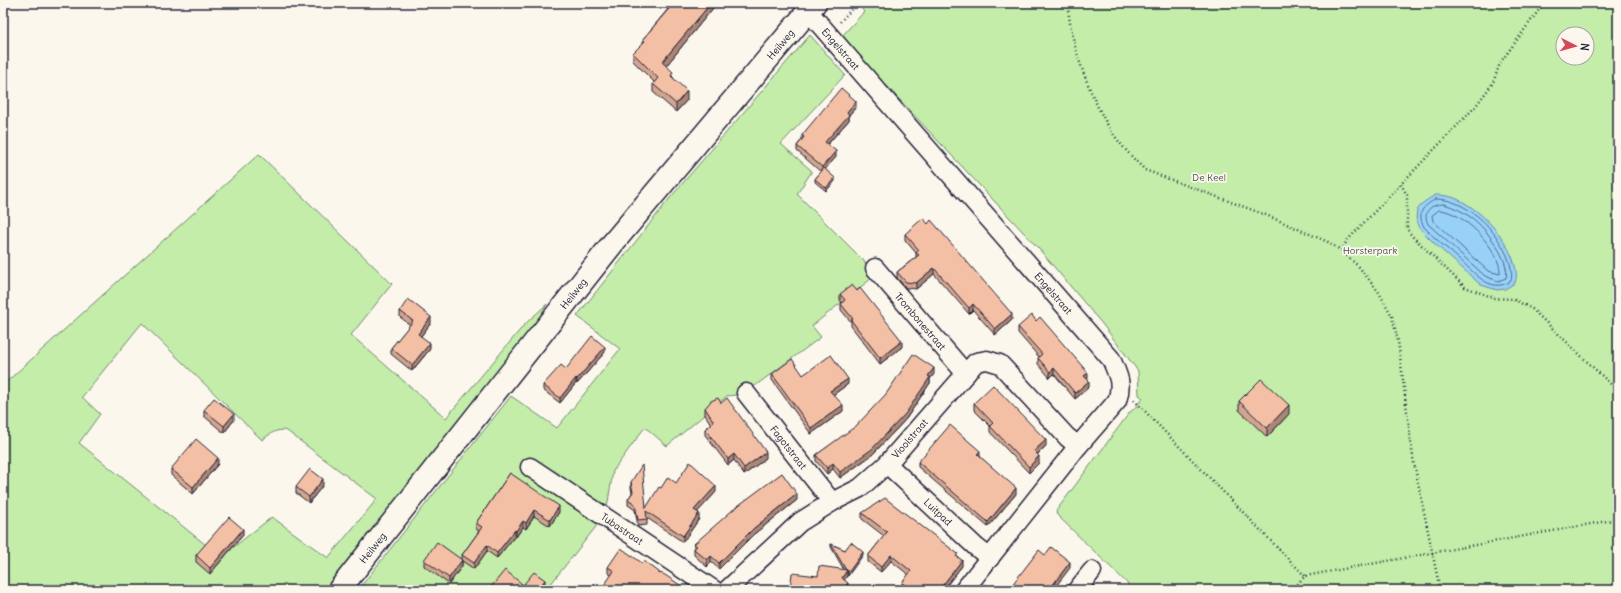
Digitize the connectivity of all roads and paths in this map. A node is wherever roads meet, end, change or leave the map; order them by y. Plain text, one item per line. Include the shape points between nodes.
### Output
1 (857, 3) edge
2 (1068, 3) edge
3 (1544, 3) edge
4 (811, 7) edge
5 (829, 35) junction
6 (1401, 184) junction
7 (1342, 251) junction
8 (875, 268) dead end
9 (966, 374) junction
10 (1618, 391) edge
11 (1120, 392) junction
12 (746, 393) dead end
13 (1073, 441) junction
14 (887, 464) junction
15 (530, 467) dead end
16 (832, 502) junction
17 (1618, 519) edge
18 (983, 552) junction
19 (1433, 552) junction
20 (1092, 571) dead end
21 (1305, 576) junction
22 (339, 590) edge
23 (714, 590) edge
24 (727, 590) edge
25 (964, 590) edge
26 (1078, 590) edge
27 (1292, 590) edge
28 (1440, 590) edge

1 - 5 path
2 - 7 path via 1077,52 1103,117 1114,136 1145,170 1301,229
3 - 6 path via 1500,62 1493,83 1475,107
4 - 5 street, Engelstraat
4 - 22 street, Heilweg via 613,243
5 - 11 street, Engelstraat via 1111,359 1120,379
6 - 7 path via 1346,242
6 - 10 path via 1407,195 1408,229 1412,236 1465,287 1494,298 1513,300 1532,309
7 - 19 path via 1378,291 1392,316 1398,341 1413,458
8 - 9 street, Trombonestraat
9 - 13 street, Vioolstraat via 976,362 987,360 1000,364
9 - 14 street, Vioolstraat
11 - 13 street via 1117,401
11 - 21 path via 1132,398
12 - 16 street, Fagotstraat
13 - 18 street
14 - 16 street, Vioolstraat via 860,488
14 - 18 street, Luitpad
15 - 23 street, Tubastraat
16 - 24 street, Vioolstraat via 800,522
17 - 19 path
18 - 25 street
19 - 21 path
19 - 28 path
20 - 26 street
21 - 27 path

